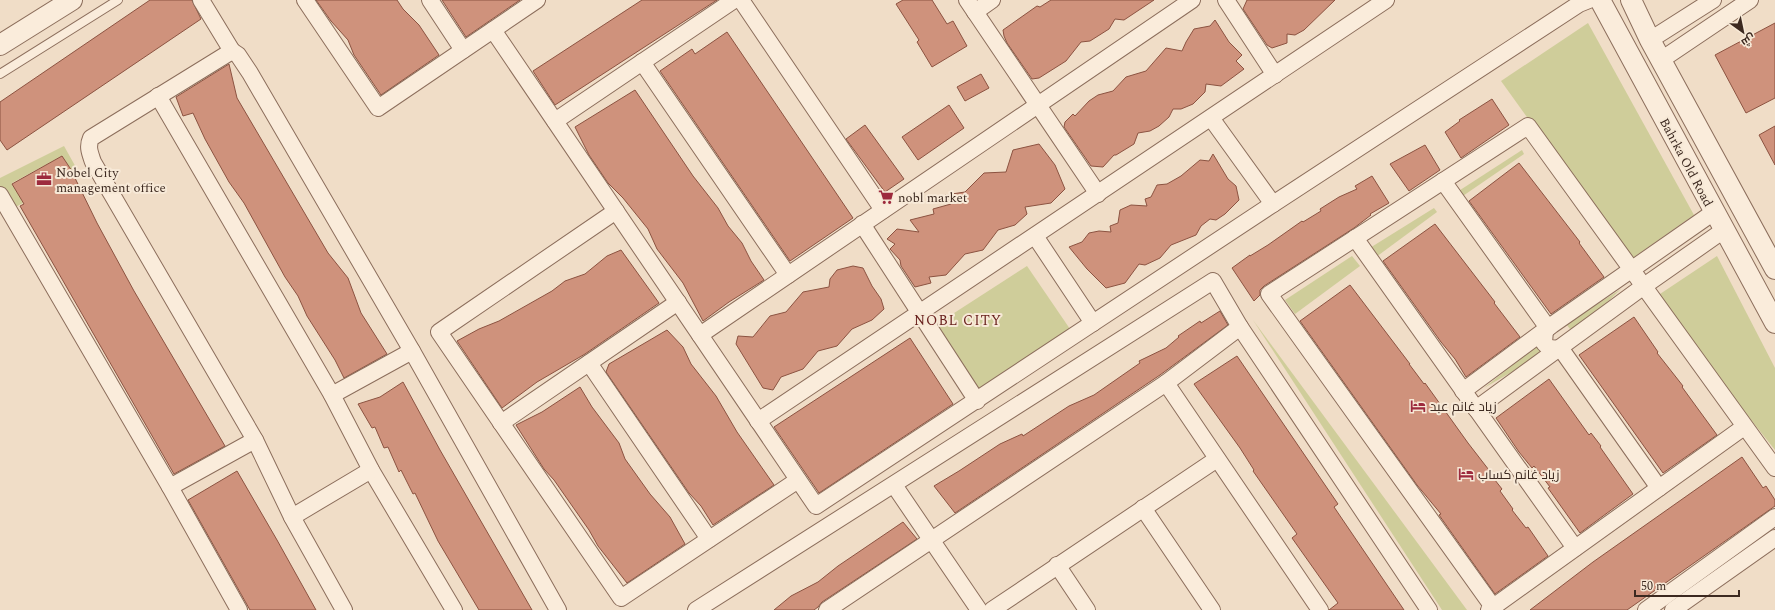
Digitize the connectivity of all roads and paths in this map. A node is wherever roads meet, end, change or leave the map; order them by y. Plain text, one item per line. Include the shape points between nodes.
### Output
1 (72, 0) edge
2 (118, 0) edge
3 (201, 0) edge
4 (305, 0) edge
5 (430, 0) edge
6 (537, 0) edge
7 (734, 0) edge
8 (741, 0) edge
9 (992, 0) edge
10 (1192, 0) edge
11 (1226, 0) edge
12 (1386, 0) edge
13 (1589, 0) edge
14 (1600, 0) edge
15 (1631, 0) edge
16 (1713, 0) edge
17 (1750, 0) edge
18 (971, 6) edge
19 (493, 30) junction
20 (1650, 40) junction
21 (0, 46) edge
22 (463, 50) junction
23 (232, 51) junction
24 (1661, 60) junction
25 (642, 62) junction
26 (0, 74) edge
27 (1275, 75) junction
28 (158, 96) junction
29 (1038, 105) junction
30 (1211, 118) junction
31 (555, 121) junction
32 (1443, 181) junction
33 (0, 194) edge
34 (1098, 194) junction
35 (1272, 204) junction
36 (884, 210) junction
37 (616, 211) junction
38 (1714, 212) junction
39 (862, 224) junction
40 (1724, 230) junction
41 (1035, 236) junction
42 (1355, 238) junction
43 (1775, 269) edge
44 (1632, 270) junction
45 (788, 275) junction
46 (1644, 286) junction
47 (678, 302) junction
48 (920, 313) junction
49 (1094, 323) junction
50 (1775, 324) edge
51 (1240, 327) junction
52 (1548, 328) junction
53 (700, 335) junction
54 (1563, 347) junction
55 (412, 350) junction
56 (589, 363) junction
57 (1166, 383) junction
58 (1463, 391) junction
59 (332, 395) junction
60 (977, 401) junction
61 (1476, 410) junction
62 (758, 421) junction
63 (501, 423) junction
64 (1744, 427) junction
65 (254, 440) junction
66 (1217, 459) junction
67 (1775, 468) edge
68 (371, 470) junction
69 (798, 480) junction
70 (894, 485) junction
71 (170, 487) junction
72 (1659, 488) junction
73 (1143, 508) junction
74 (292, 517) junction
75 (1775, 517) edge
76 (1775, 538) edge
77 (709, 539) junction
78 (932, 540) junction
79 (1575, 548) junction
80 (1057, 565) junction
81 (1491, 609) edge
82 (239, 610) edge
83 (344, 610) edge
84 (454, 610) edge
85 (558, 610) edge
86 (696, 610) edge
87 (827, 610) edge
88 (979, 610) edge
89 (992, 610) edge
90 (1087, 610) edge
91 (1212, 610) edge
92 (1320, 610) edge
93 (1429, 610) edge
94 (1646, 610) edge
95 (1673, 610) edge

1 - 21 street
2 - 26 lane
3 - 23 street
4 - 22 street via 378,108
5 - 22 street
6 - 19 street
7 - 25 street
8 - 36 street
9 - 18 street
10 - 29 street
11 - 27 street
12 - 27 street
13 - 35 street via 1578,4
14 - 38 street, Bahrka Old Road
15 - 20 street, Bahrka Old Road
16 - 20 street
17 - 24 street
18 - 29 street
19 - 22 street
19 - 31 street
20 - 24 street, Bahrka Old Road
23 - 28 street
23 - 55 street via 238,55 250,73
24 - 43 street, Bahrka Old Road
25 - 31 street
25 - 45 street
27 - 30 street
28 - 59 street
28 - 65 street via 91,138 89,151
29 - 34 street
29 - 36 street
30 - 34 street
30 - 35 street
31 - 37 street
32 - 42 street
32 - 44 street via 1528,126
32 - 52 street
33 - 71 street
34 - 41 street
35 - 49 street
36 - 39 street
37 - 47 street
37 - 63 street via 439,332
38 - 40 street, Bahrka Old Road
38 - 44 street
39 - 45 street
39 - 48 street
40 - 46 street
40 - 50 street, Bahrka Old Road
41 - 48 street
41 - 49 street
42 - 58 street
42 - 81 street via 1269,294
44 - 46 street
44 - 52 street
45 - 53 street
46 - 54 street
46 - 64 street
47 - 53 street
47 - 56 street
48 - 60 street
48 - 62 street
49 - 60 street
51 - 57 street
51 - 70 street via 1213,281
51 - 93 street
52 - 54 street via 1559,326 1565,330
52 - 58 street
53 - 62 street
54 - 61 street
54 - 72 street
55 - 59 street
55 - 85 street
56 - 63 street
56 - 77 street
57 - 66 street
57 - 78 street
58 - 61 street
59 - 68 street
60 - 69 street via 816,506
61 - 79 street
62 - 69 street
63 - 77 street via 621,598
64 - 67 street
64 - 72 street
65 - 71 street
65 - 74 street
66 - 73 street
66 - 92 street
68 - 74 street
68 - 84 street
69 - 77 street
70 - 78 street
70 - 86 street
71 - 82 street
72 - 79 street
73 - 80 street
73 - 91 street
74 - 83 street
75 - 94 street
76 - 95 street
78 - 87 street
78 - 88 street
79 - 81 street
80 - 89 street
80 - 90 street

